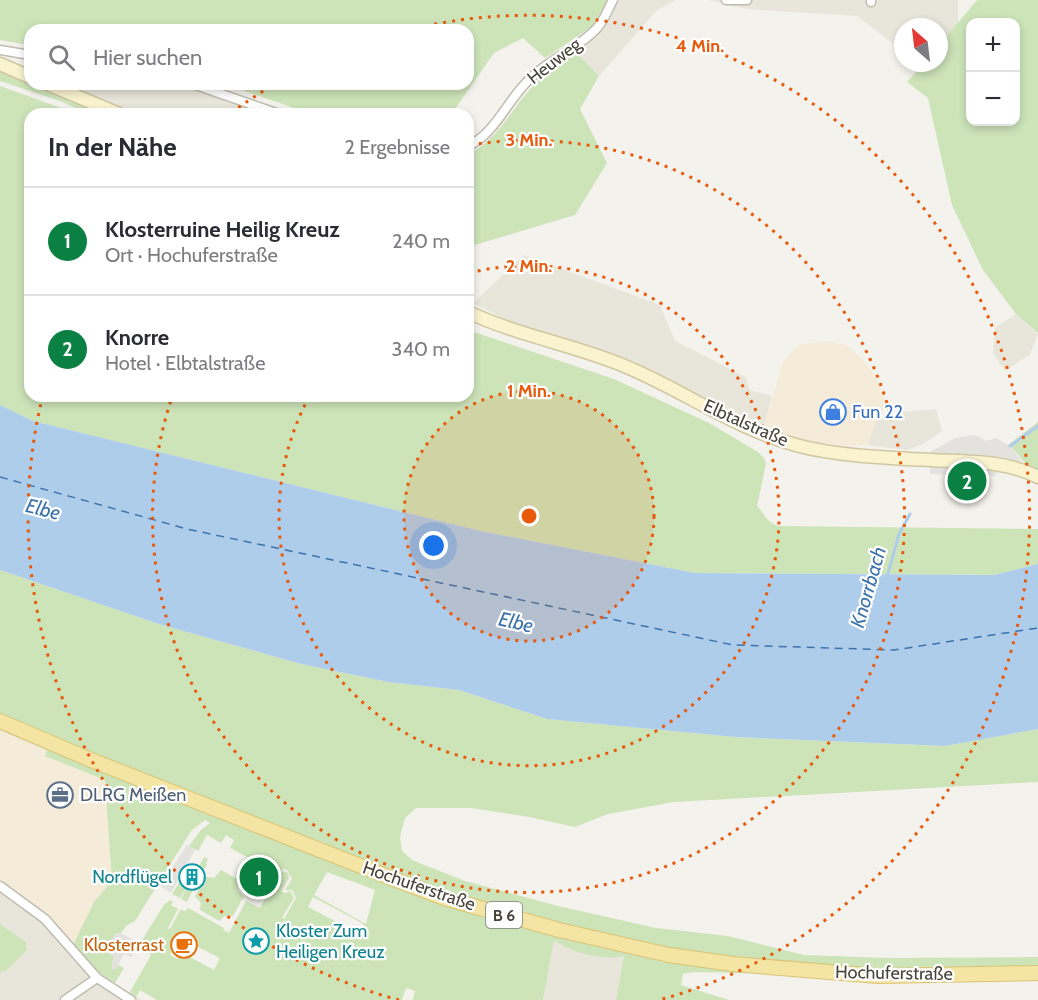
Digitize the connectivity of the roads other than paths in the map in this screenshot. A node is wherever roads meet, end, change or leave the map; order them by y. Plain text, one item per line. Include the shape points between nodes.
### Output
1 (613, 0) edge
2 (726, 0) edge
3 (747, 0) edge
4 (0, 50) edge
5 (24, 54) edge
6 (0, 64) edge
7 (24, 74) edge
8 (62, 90) edge
9 (210, 90) edge
10 (105, 108) edge
11 (262, 108) edge
12 (474, 143) edge
13 (474, 315) edge
14 (1038, 477) edge
15 (0, 721) edge
16 (0, 886) edge
17 (1038, 973) edge
18 (97, 978) junction
19 (65, 1000) edge
20 (131, 1000) edge

1 - 12 street, Heuweg via 597,28 526,82 495,123
2 - 3 street
4 - 5 street
6 - 7 street
8 - 10 street
9 - 11 street
13 - 14 street, Elbtalstraße via 623,365 750,428 795,445 885,457 1002,465
15 - 17 main road, Hochuferstraße / B 6 via 444,898 559,930 669,955 733,964 878,976
16 - 18 street via 45,919
18 - 19 street
18 - 20 street

